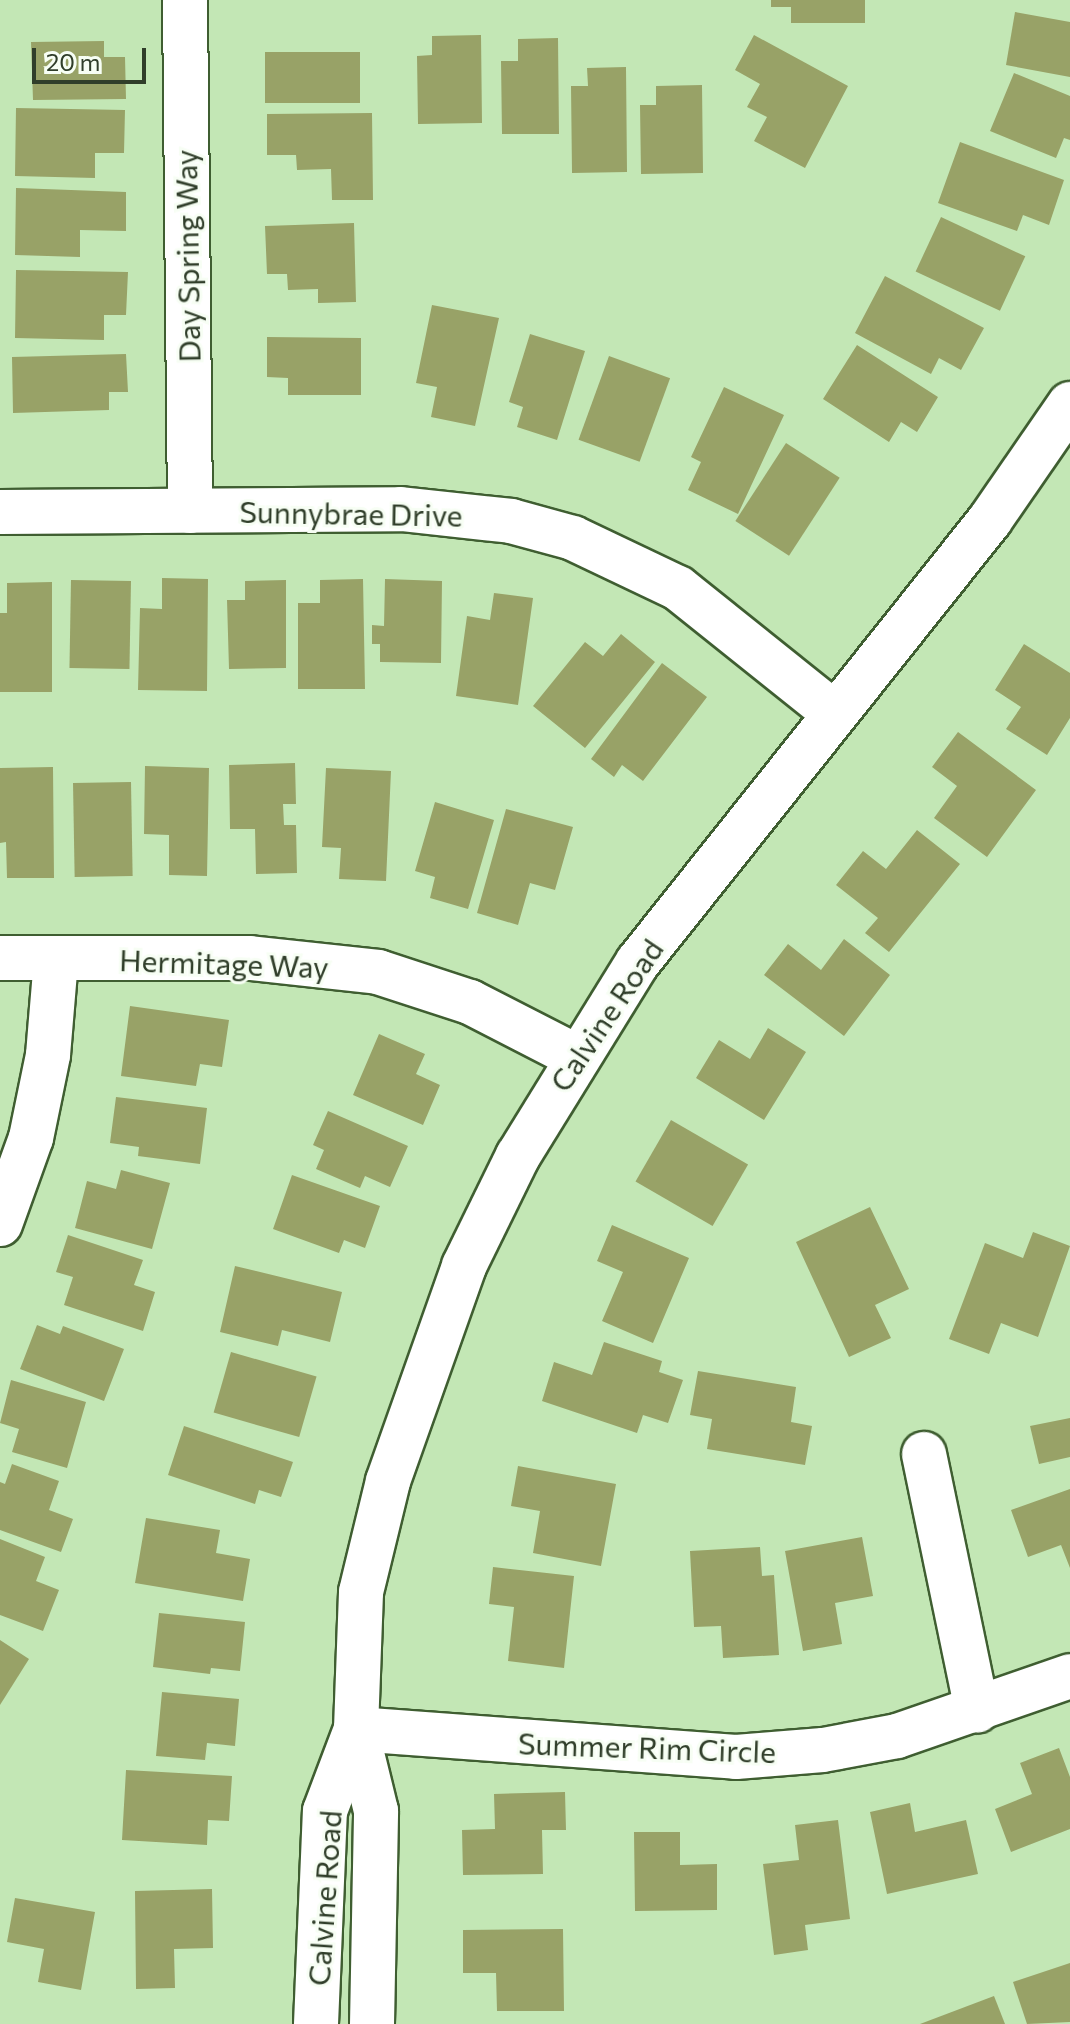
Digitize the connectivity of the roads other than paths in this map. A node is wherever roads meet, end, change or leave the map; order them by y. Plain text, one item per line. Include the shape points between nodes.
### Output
1 (185, 0) edge
2 (1065, 422) edge
3 (190, 511) junction
4 (0, 512) edge
5 (835, 714) junction
6 (0, 958) edge
7 (56, 959) junction
8 (575, 1056) junction
9 (0, 1224) edge
10 (924, 1454) dead end
11 (1070, 1676) edge
12 (977, 1711) junction
13 (356, 1729) junction
14 (316, 2024) edge
15 (372, 2024) edge

1 - 3 street, Day Spring Way
2 - 5 street, Calvine Road
3 - 4 street, Sunnybrae Drive
3 - 5 street, Sunnybrae Drive via 449,511 573,538 678,588
5 - 8 street, Calvine Road via 638,962
6 - 7 street, Hermitage Way
7 - 8 street, Hermitage Way via 250,958 378,972 470,1002
7 - 9 street via 48,1055 31,1138
8 - 13 street, Calvine Road via 464,1266 422,1373 361,1592
10 - 12 street
11 - 12 street, Summer Rim Circle
12 - 13 street, Summer Rim Circle via 897,1736 823,1750 736,1757
13 - 14 street, Calvine Road via 325,1811
13 - 15 street, Calvine Road via 376,1811

